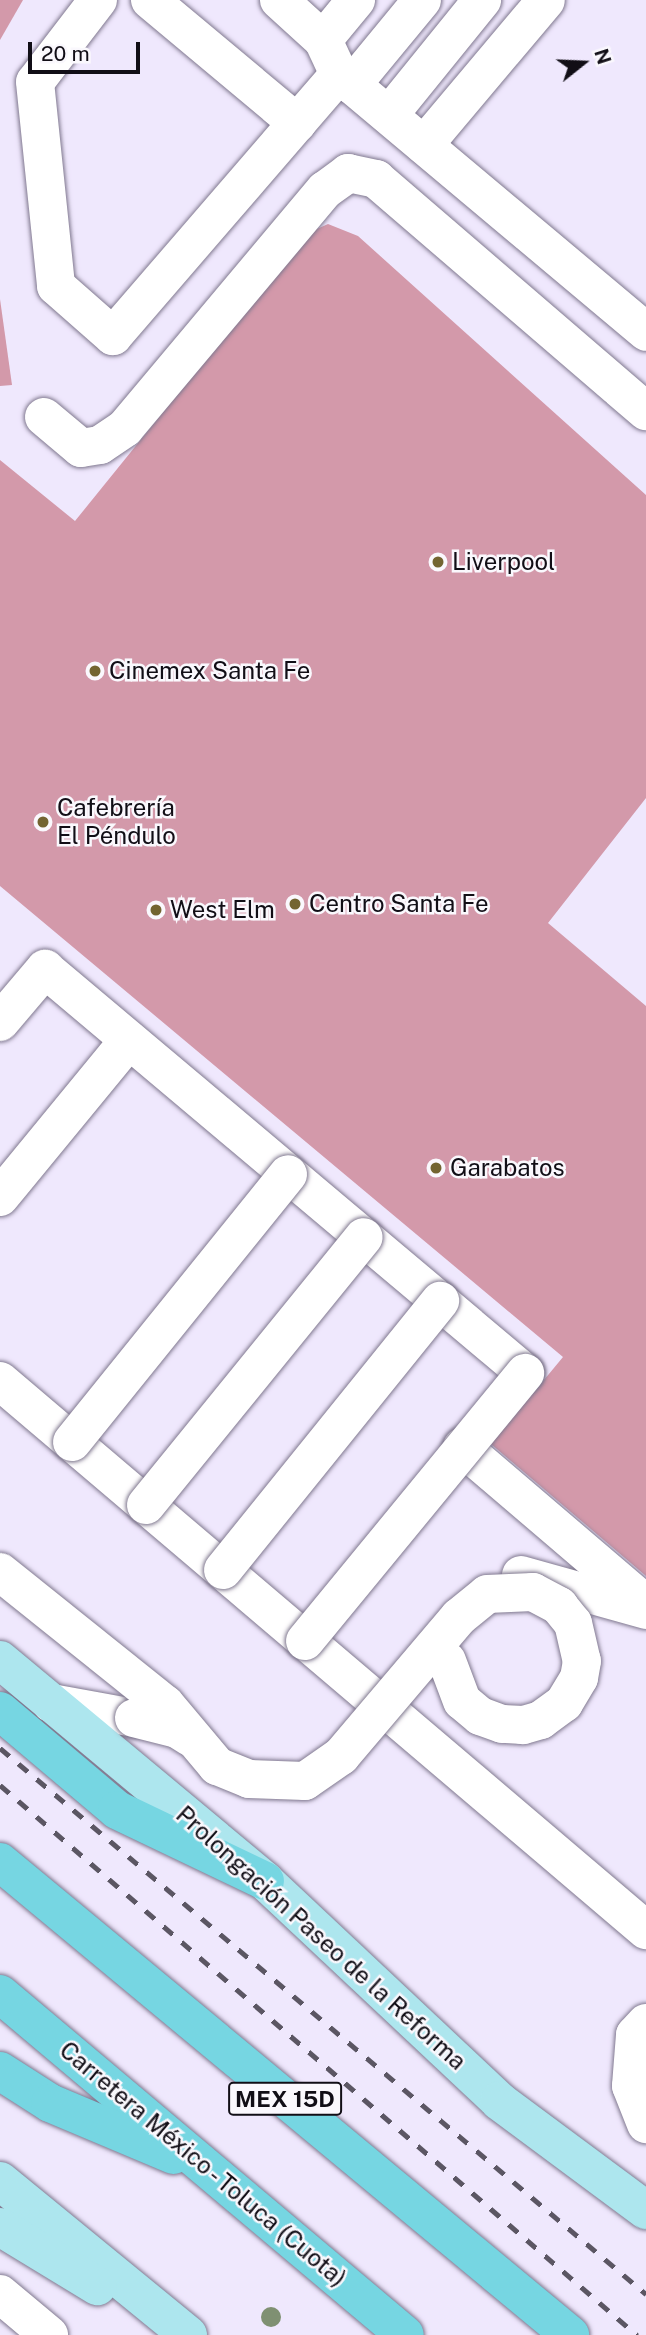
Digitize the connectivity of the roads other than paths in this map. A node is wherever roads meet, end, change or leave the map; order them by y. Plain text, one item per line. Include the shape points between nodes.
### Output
1 (98, 0) edge
2 (150, 0) edge
3 (191, 0) edge
4 (279, 0) edge
5 (356, 0) edge
6 (422, 0) edge
7 (482, 0) edge
8 (546, 0) edge
9 (323, 40) junction
10 (346, 79) junction
11 (305, 113) junction
12 (389, 115) junction
13 (424, 145) junction
14 (646, 332) edge
15 (646, 411) edge
16 (44, 417) dead end
17 (0, 1022) edge
18 (129, 1040) junction
19 (288, 1174) junction
20 (0, 1196) edge
21 (364, 1237) junction
22 (440, 1301) junction
23 (0, 1381) edge
24 (72, 1442) junction
25 (462, 1447) junction
26 (146, 1504) junction
27 (223, 1570) junction
28 (0, 1572) edge
29 (646, 1604) edge
30 (646, 1610) edge
31 (646, 1629) edge
32 (305, 1640) junction
33 (0, 1660) edge
34 (443, 1662) junction
35 (51, 1703) junction
36 (0, 1711) edge
37 (0, 1862) edge
38 (265, 1881) junction
39 (646, 1930) edge
40 (0, 1994) edge
41 (646, 2023) edge
42 (0, 2071) edge
43 (646, 2124) edge
44 (207, 2168) junction
45 (0, 2181) edge
46 (646, 2210) edge
47 (0, 2227) edge
48 (0, 2294) edge
49 (49, 2335) edge
50 (179, 2335) edge
51 (188, 2335) edge
52 (405, 2335) edge
53 (570, 2335) edge

1 - 11 street via 35,82 56,286 113,336
2 - 11 street
3 - 11 street
4 - 9 street
5 - 9 street
6 - 10 street
7 - 12 street
8 - 13 street
9 - 10 street
10 - 11 street
10 - 12 street
12 - 13 street
13 - 14 street
15 - 16 street via 376,179 348,173 325,190 125,428 100,445 81,448
17 - 18 street via 45,969
18 - 19 street
18 - 20 street
19 - 21 street
19 - 24 street, bridge
21 - 22 street
21 - 26 street, bridge
22 - 25 street, bridge via 525,1373
22 - 27 street, bridge
23 - 24 street
24 - 26 street
25 - 29 street
25 - 32 street, bridge
26 - 27 street
27 - 32 street
28 - 34 street, bridge via 165,1704 217,1766 249,1779 305,1781 341,1756 459,1617 487,1594 533,1592 559,1606 573,1623 582,1661 579,1678 564,1703 541,1720 523,1725 480,1716 462,1701
30 - 34 street via 563,1589 528,1574 488,1579 450,1609 439,1636
31 - 34 street via 575,1618 547,1592 510,1583 472,1598 448,1638
32 - 39 street
33 - 35 main road, Prolongación Paseo de la Reforma
34 - 35 street, bridge via 452,1700 464,1716 481,1728 518,1738 554,1730 571,1718 593,1686 596,1647 580,1609 547,1585 513,1579 470,1596 332,1755 306,1774 262,1773 215,1754 177,1729
35 - 38 main road, Prolongación Paseo de la Reforma
36 - 38 highway via 117,1810
37 - 53 highway, MEX 15D
38 - 46 main road, Prolongación Paseo de la Reforma via 499,2101
40 - 44 highway, Carretera México - Toluca (Cuota)
41 - 43 street via 635,2035 631,2086
42 - 44 highway via 50,2103
44 - 52 highway, Carretera México - Toluca (Cuota)
45 - 51 main road
47 - 50 main road
48 - 49 street

